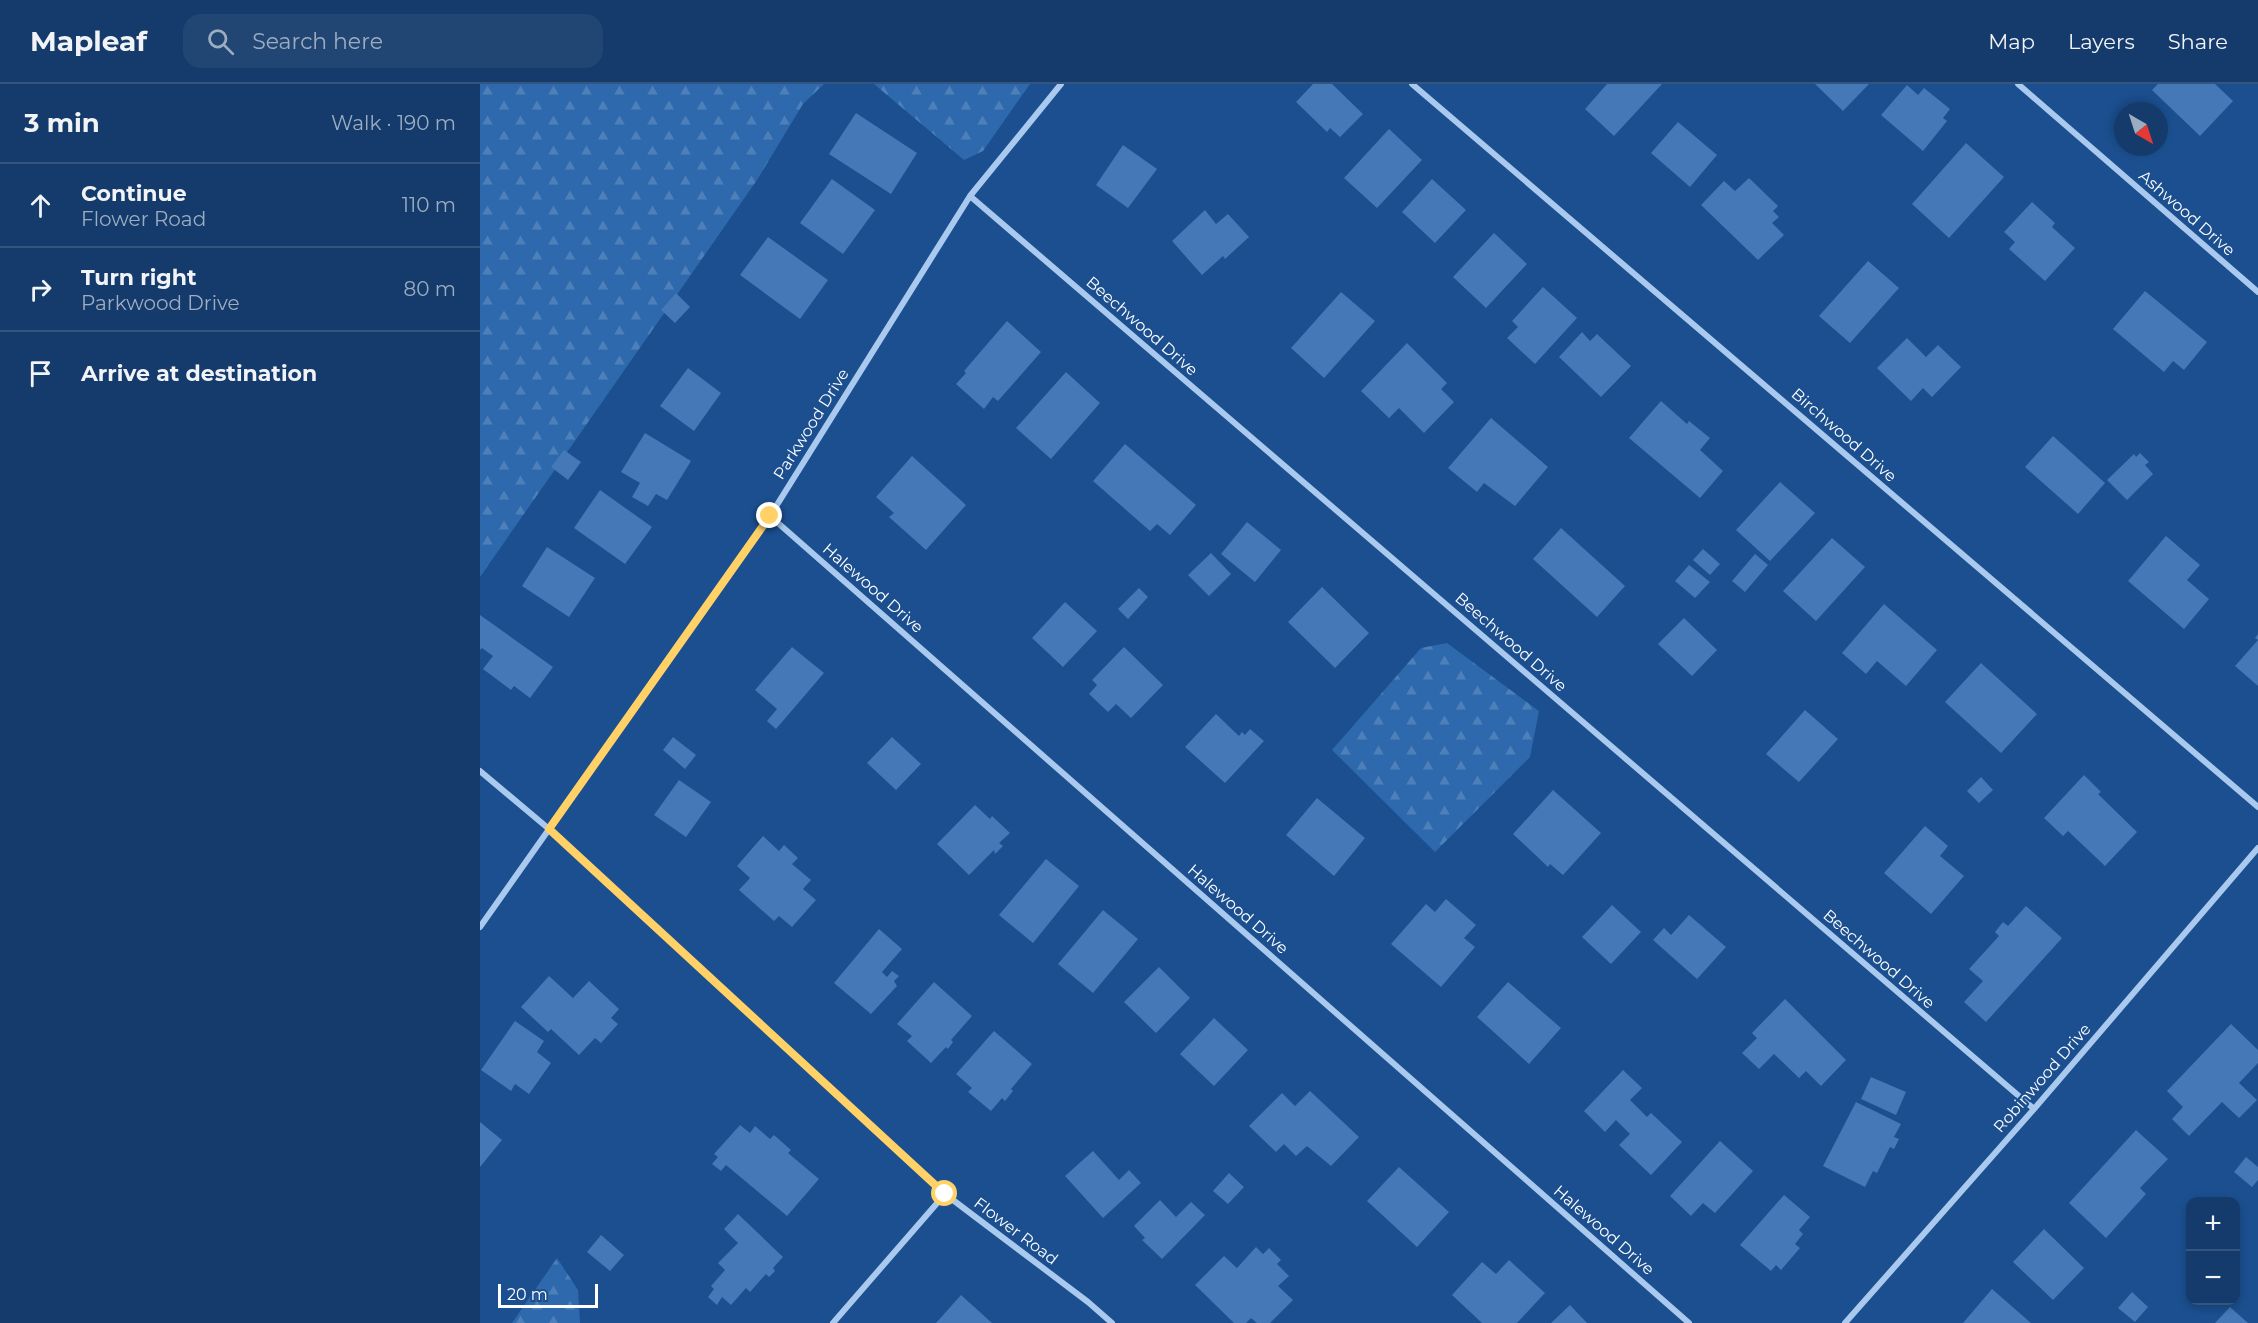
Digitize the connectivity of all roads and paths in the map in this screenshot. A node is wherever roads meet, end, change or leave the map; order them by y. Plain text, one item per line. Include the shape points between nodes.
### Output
1 (1061, 84) edge
2 (1412, 84) edge
3 (2018, 84) edge
4 (970, 196) junction
5 (2258, 292) edge
6 (770, 516) junction
7 (480, 771) edge
8 (2258, 807) edge
9 (549, 829) junction
10 (2258, 848) edge
11 (480, 927) edge
12 (2034, 1109) junction
13 (945, 1194) junction
14 (833, 1323) edge
15 (1112, 1323) edge
16 (1689, 1323) edge
17 (1845, 1323) edge

1 - 4 street, Parkwood Drive
2 - 8 street, Birchwood Drive
3 - 5 street, Ashwood Drive
4 - 6 street, Parkwood Drive
4 - 12 street, Beechwood Drive
6 - 9 street, Parkwood Drive
6 - 16 street, Halewood Drive
7 - 9 street, Flower Road
9 - 11 street, Parkwood Drive
9 - 13 street, Flower Road
10 - 12 street, Robinwood Drive
12 - 17 street, Robinwood Drive
13 - 14 street
13 - 15 street, Flower Road

